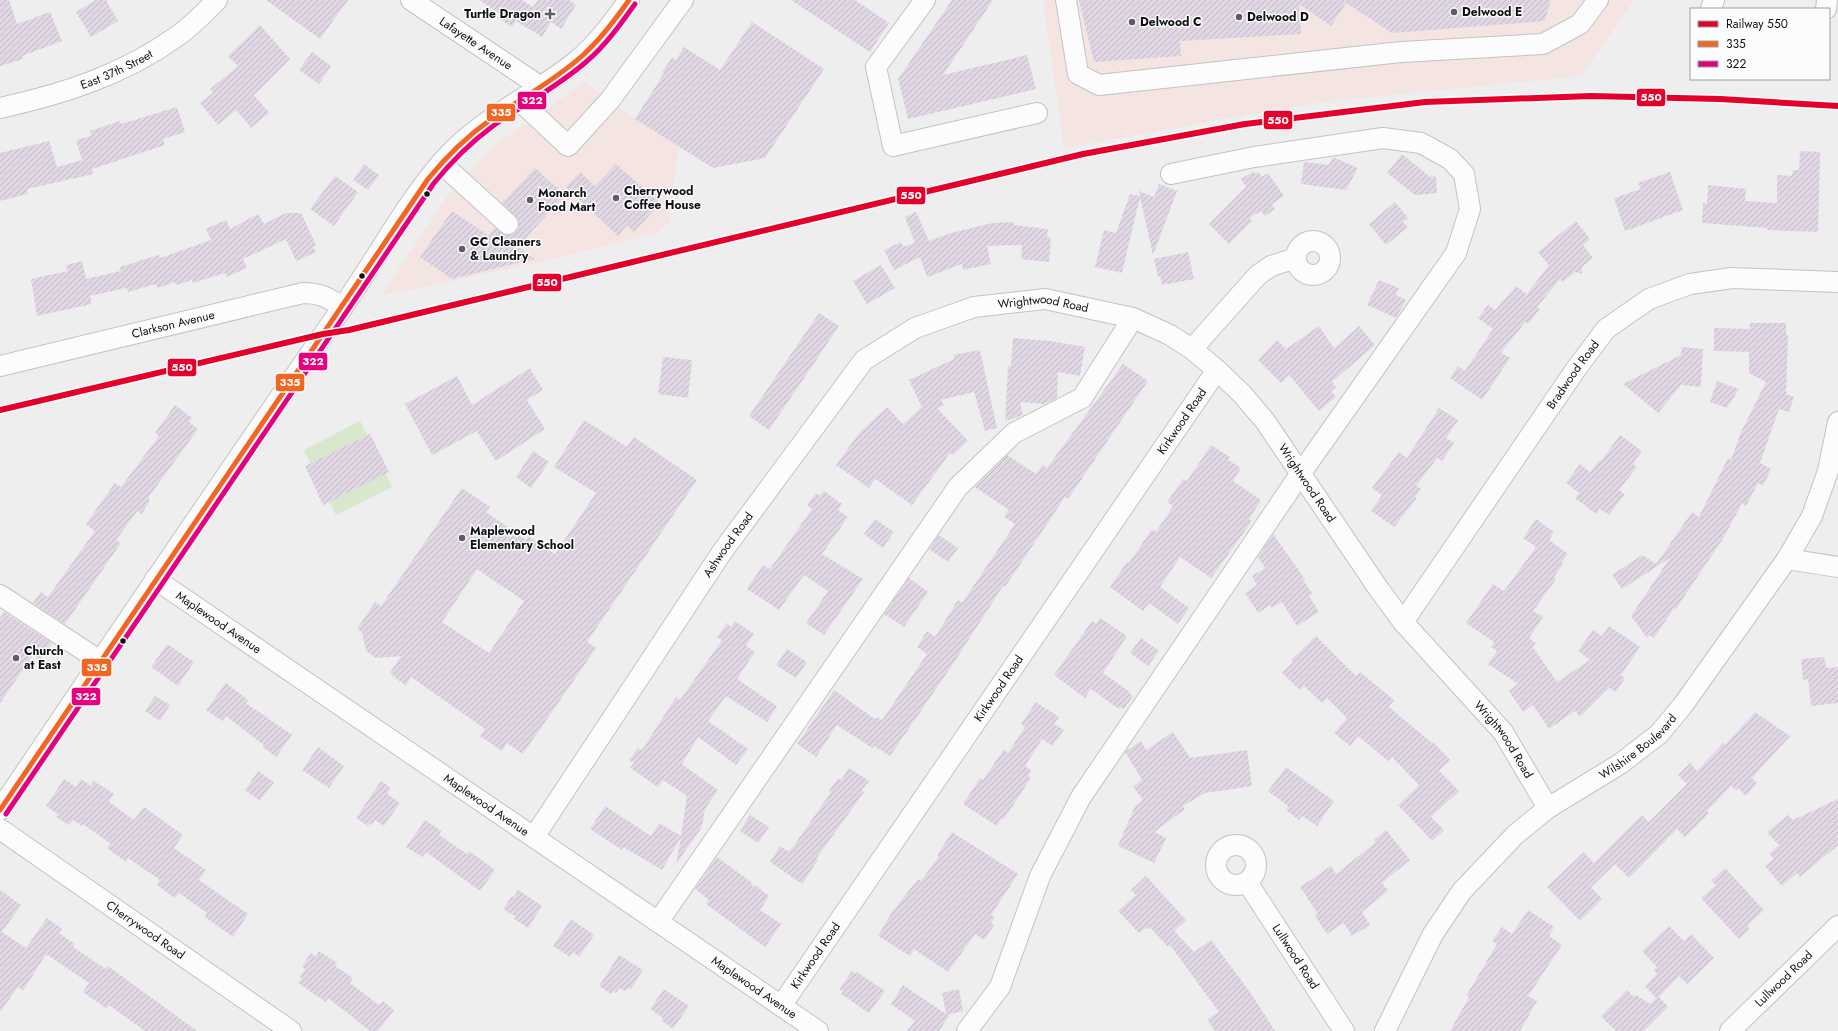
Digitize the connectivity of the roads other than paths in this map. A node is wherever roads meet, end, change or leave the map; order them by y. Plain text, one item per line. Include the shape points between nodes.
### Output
1 (217, 0) edge
2 (411, 0) edge
3 (629, 0) edge
4 (683, 0) edge
5 (925, 0) edge
6 (1066, 0) edge
7 (1598, 0) edge
8 (541, 87) junction
9 (520, 101) junction
10 (0, 108) edge
11 (1037, 113) dead end
12 (441, 163) junction
13 (1171, 174) dead end
14 (508, 224) dead end
15 (1296, 258) dead end
16 (1838, 282) edge
17 (343, 307) junction
18 (974, 307) joint
19 (1133, 318) junction
20 (1192, 349) junction
21 (0, 366) edge
22 (1217, 370) junction
23 (1838, 422) edge
24 (1301, 473) junction
25 (1787, 559) junction
26 (1838, 567) edge
27 (155, 579) junction
28 (0, 595) edge
29 (1403, 622) junction
30 (100, 661) junction
31 (1548, 808) junction
32 (0, 810) edge
33 (0, 829) edge
34 (534, 837) junction
35 (1246, 882) dead end
36 (658, 922) junction
37 (1838, 926) edge
38 (781, 1006) junction
39 (291, 1031) edge
40 (818, 1031) edge
41 (967, 1031) edge
42 (1344, 1031) edge
43 (1385, 1031) edge
44 (1730, 1031) edge

1 - 10 street, East 37th Street via 177,37 113,74 74,89
2 - 8 street, Lafayette Avenue
3 - 8 street via 610,26 577,61
4 - 9 street via 610,100 568,146
5 - 11 street via 876,67 893,146
6 - 7 street via 1078,74 1099,85 1401,52 1543,44 1580,24
8 - 9 street
9 - 12 street via 488,120
12 - 14 street
12 - 17 street
13 - 24 street via 1254,157 1383,138 1421,143 1450,159 1464,174 1470,209 1456,253
15 - 20 street via 1271,266 1258,275
16 - 29 street, Bradwood Road via 1732,278 1690,284 1649,299 1606,329
17 - 21 street, Clarkson Avenue via 326,296 316,293 303,294
17 - 27 street
18 - 19 street, Wrightwood Road via 1045,299
18 - 34 street, Ashwood Road via 915,328 864,360 722,552
19 - 20 street, Wrightwood Road via 1170,335
19 - 36 street via 1082,398 1014,433 958,487
20 - 22 street, Wrightwood Road
22 - 24 street, Wrightwood Road via 1265,421
22 - 38 street, Kirkwood Road
23 - 25 street, Wilshire Boulevard via 1828,471 1812,516
24 - 29 street, Wrightwood Road
24 - 41 street via 1081,797 1040,876 1000,987
25 - 26 street
25 - 31 street, Wilshire Boulevard via 1683,705 1659,734 1620,764
27 - 30 street
27 - 34 street, Maplewood Avenue
28 - 30 street
29 - 31 street, Wrightwood Road via 1504,732
30 - 32 street
31 - 43 street, Wilshire Boulevard via 1515,834 1462,891 1433,934
33 - 39 street, Cherrywood Road
34 - 36 street, Maplewood Avenue
35 - 42 street, Lullwood Road
36 - 38 street, Maplewood Avenue
37 - 44 street, Lullwood Road
38 - 40 street, Maplewood Avenue

